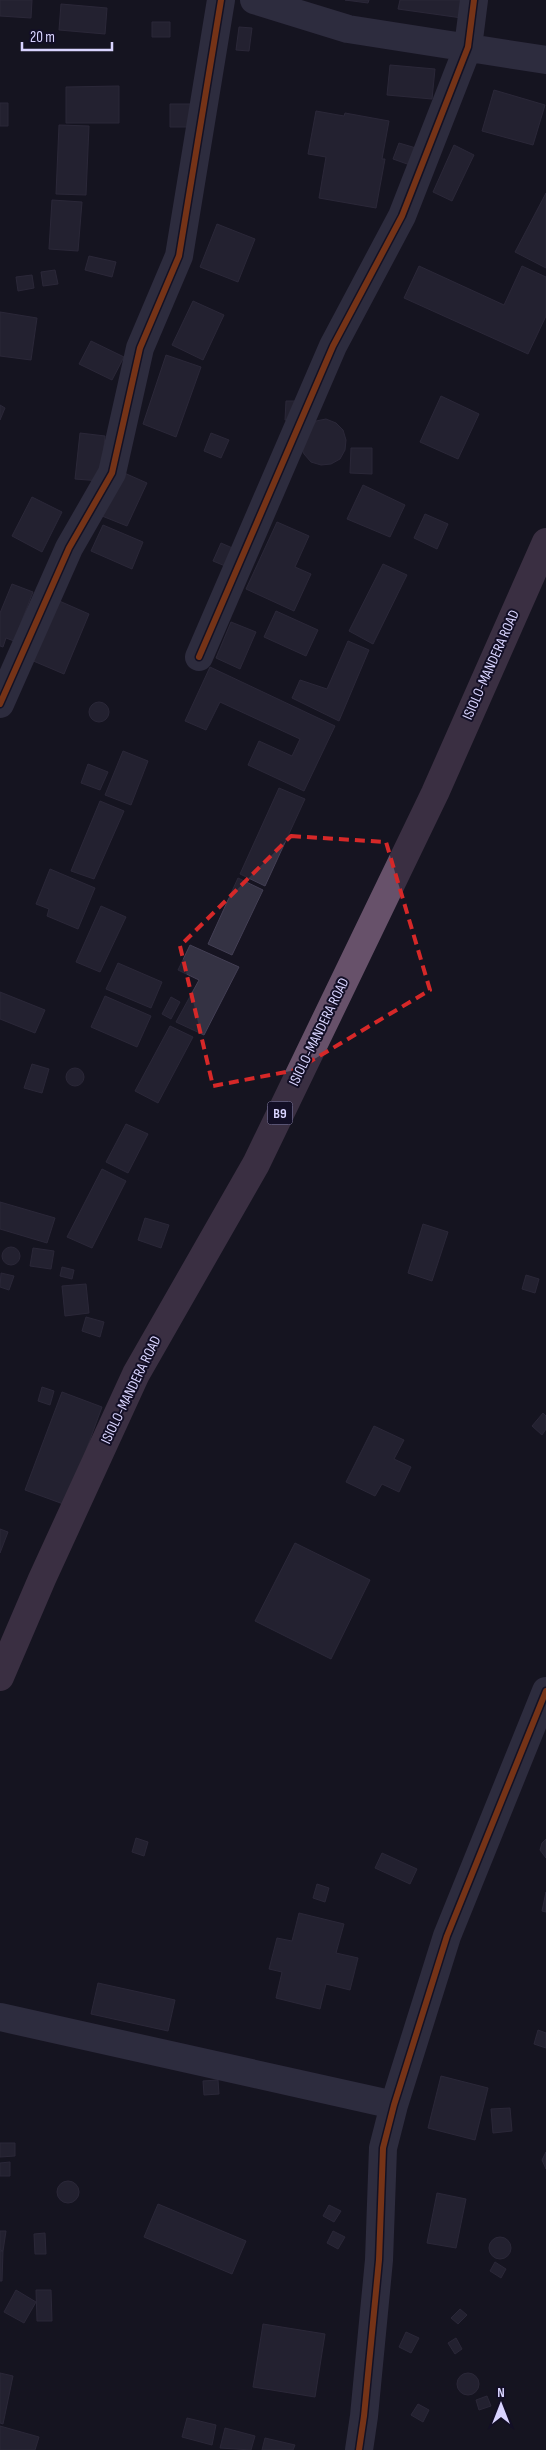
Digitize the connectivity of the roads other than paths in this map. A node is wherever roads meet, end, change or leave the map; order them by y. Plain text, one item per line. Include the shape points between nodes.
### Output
1 (220, 0) edge
2 (254, 0) edge
3 (474, 0) edge
4 (468, 47) junction
5 (546, 60) edge
6 (546, 542) edge
7 (199, 657) dead end
8 (0, 704) edge
9 (0, 1677) edge
10 (546, 1691) edge
11 (0, 2017) edge
12 (394, 2105) junction
13 (359, 2450) edge

1 - 8 street via 179,256 140,348 112,473 70,548
2 - 4 street via 348,29
3 - 4 street
4 - 5 street
4 - 7 street via 402,216 333,346
6 - 9 highway, ISIOLO-MANDERA ROAD / B9 via 435,793 260,1155 136,1374
10 - 12 street via 447,1936
11 - 12 street
12 - 13 street via 383,2148 379,2260

